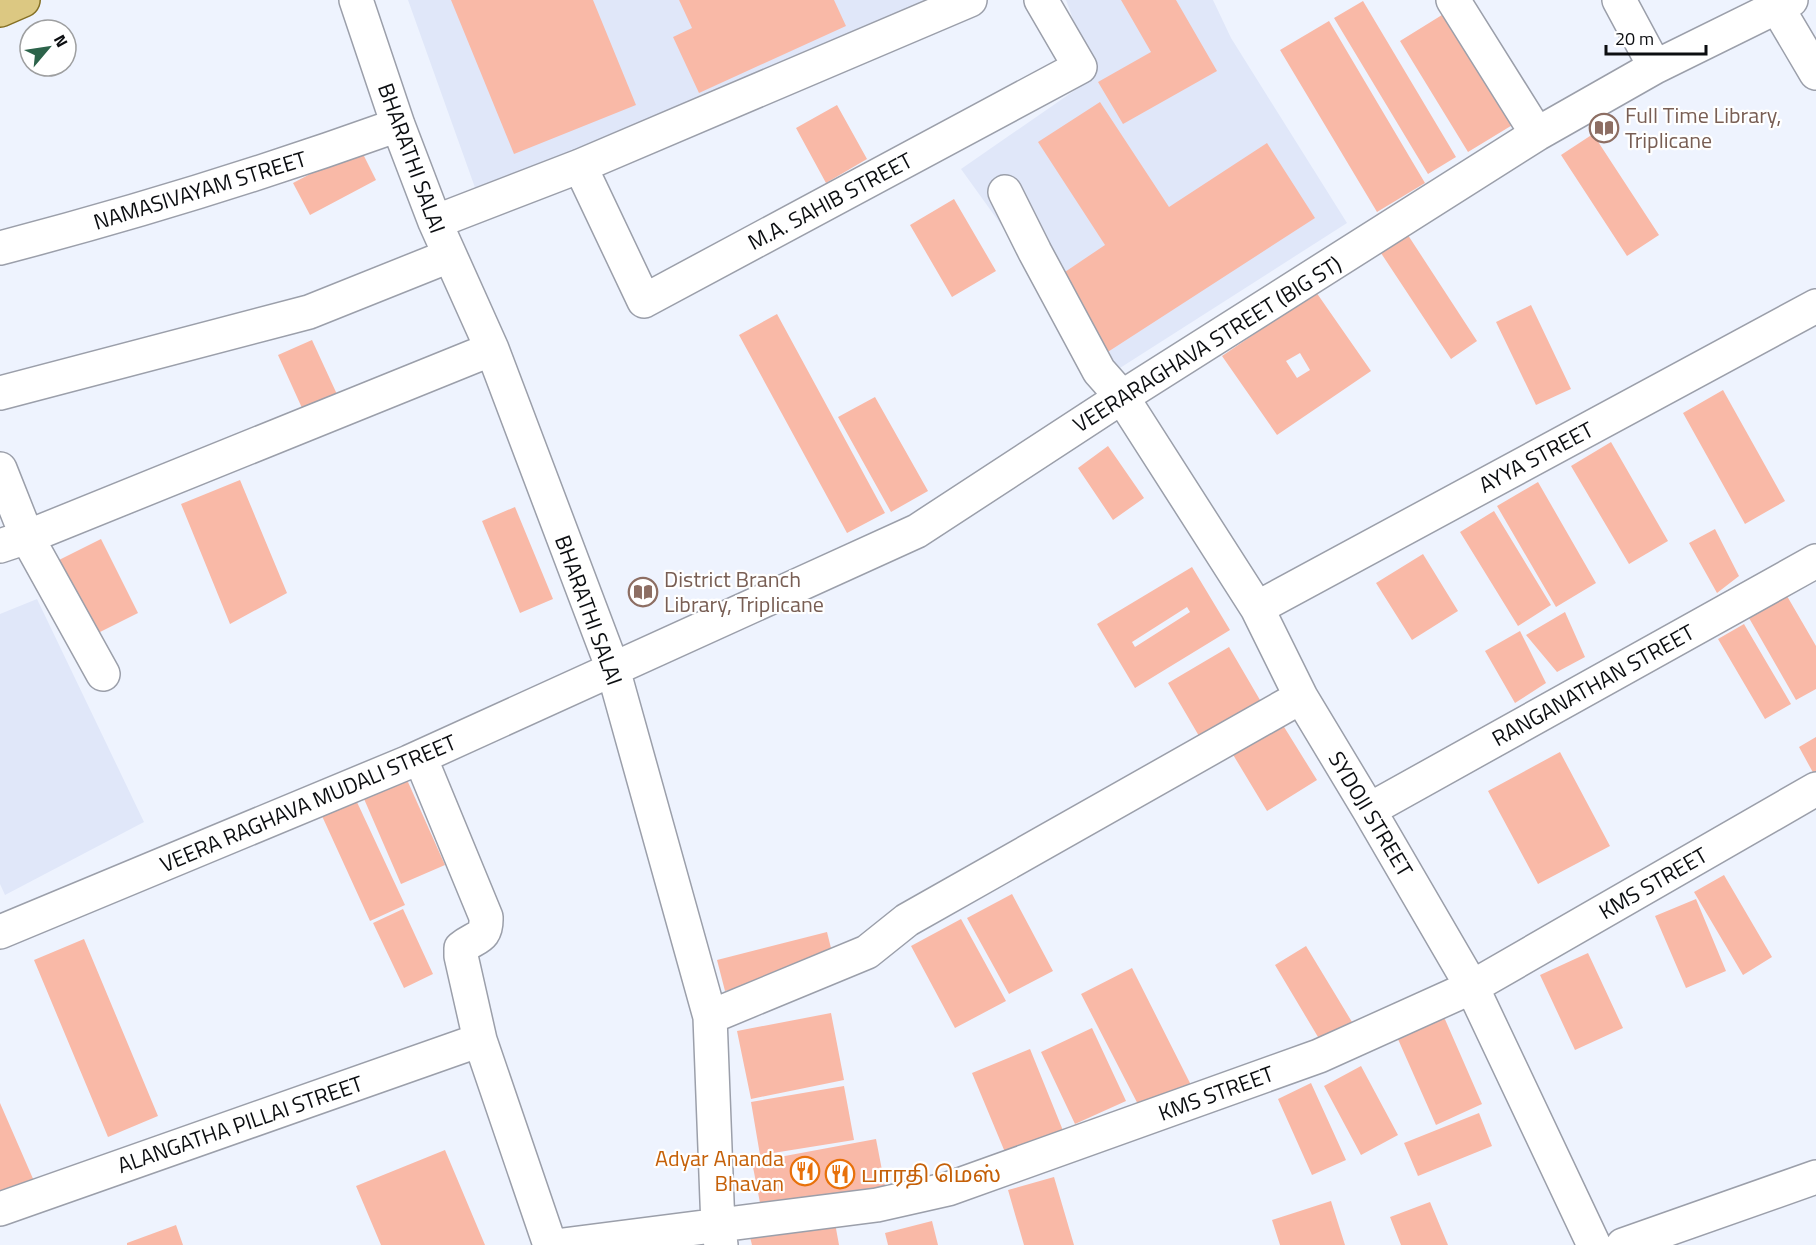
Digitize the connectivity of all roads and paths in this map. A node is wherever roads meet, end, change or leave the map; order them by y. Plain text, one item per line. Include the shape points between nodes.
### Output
1 (23, 0) edge
2 (356, 0) edge
3 (970, 0) edge
4 (1041, 0) edge
5 (1454, 0) edge
6 (1619, 0) edge
7 (1784, 4) edge
8 (0, 10) edge
9 (1655, 67) junction
10 (1816, 73) edge
11 (398, 124) junction
12 (1537, 134) junction
13 (580, 165) junction
14 (1005, 192) dead end
15 (435, 222) junction
16 (0, 248) edge
17 (449, 256) junction
18 (1816, 306) edge
19 (492, 349) junction
20 (0, 393) edge
21 (1122, 397) junction
22 (0, 470) edge
23 (13, 541) edge
24 (1816, 561) edge
25 (1257, 608) junction
26 (613, 669) junction
27 (103, 674) dead end
28 (1301, 697) junction
29 (420, 757) junction
30 (1816, 789) edge
31 (1369, 810) junction
32 (2, 927) edge
33 (1472, 987) junction
34 (710, 1017) junction
35 (480, 1040) junction
36 (1816, 1177) edge
37 (0, 1209) edge
38 (720, 1236) edge
39 (1632, 1244) edge
40 (550, 1245) edge
41 (563, 1245) edge
42 (1593, 1245) edge

1 - 8 main road
2 - 11 street, BHARATHI SALAI
3 - 13 street
4 - 13 street, M.A. SAHIB STREET via 1080,67 644,300
5 - 12 street
6 - 9 street
7 - 9 street, VEERARAGHAVA STREET (BIG ST)
7 - 10 street
9 - 12 street, VEERARAGHAVA STREET (BIG ST)
11 - 15 street, BHARATHI SALAI
11 - 16 street, NAMASIVAYAM STREET via 276,168
12 - 21 street, VEERARAGHAVA STREET (BIG ST)
13 - 15 street
14 - 21 street, SYDOJI STREET via 1099,371
15 - 17 street, BHARATHI SALAI
17 - 19 street, BHARATHI SALAI
17 - 20 street via 309,312
18 - 25 street, AYYA STREET
19 - 23 street
19 - 26 street, BHARATHI SALAI
21 - 25 street, SYDOJI STREET
21 - 26 street, VEERARAGHAVA STREET (BIG ST) via 917,531
22 - 23 street
23 - 27 street
24 - 31 street, RANGANATHAN STREET
25 - 28 street, SYDOJI STREET
26 - 29 street, VEERA RAGHAVA MUDALI STREET
26 - 34 street, BHARATHI SALAI
28 - 31 street, SYDOJI STREET
28 - 34 street via 907,920 867,952
29 - 32 street, VEERA RAGHAVA MUDALI STREET
29 - 35 street via 486,917 486,928 480,937 461,948
30 - 33 street, KMS STREET
31 - 33 street, SYDOJI STREET
33 - 38 street, KMS STREET via 1319,1056 948,1190
33 - 42 street, SYDOJI STREET
34 - 38 street, BHARATHI SALAI
35 - 37 street, ALANGATHA PILLAI STREET
35 - 40 street
36 - 39 street
38 - 41 street, KMS STREET

